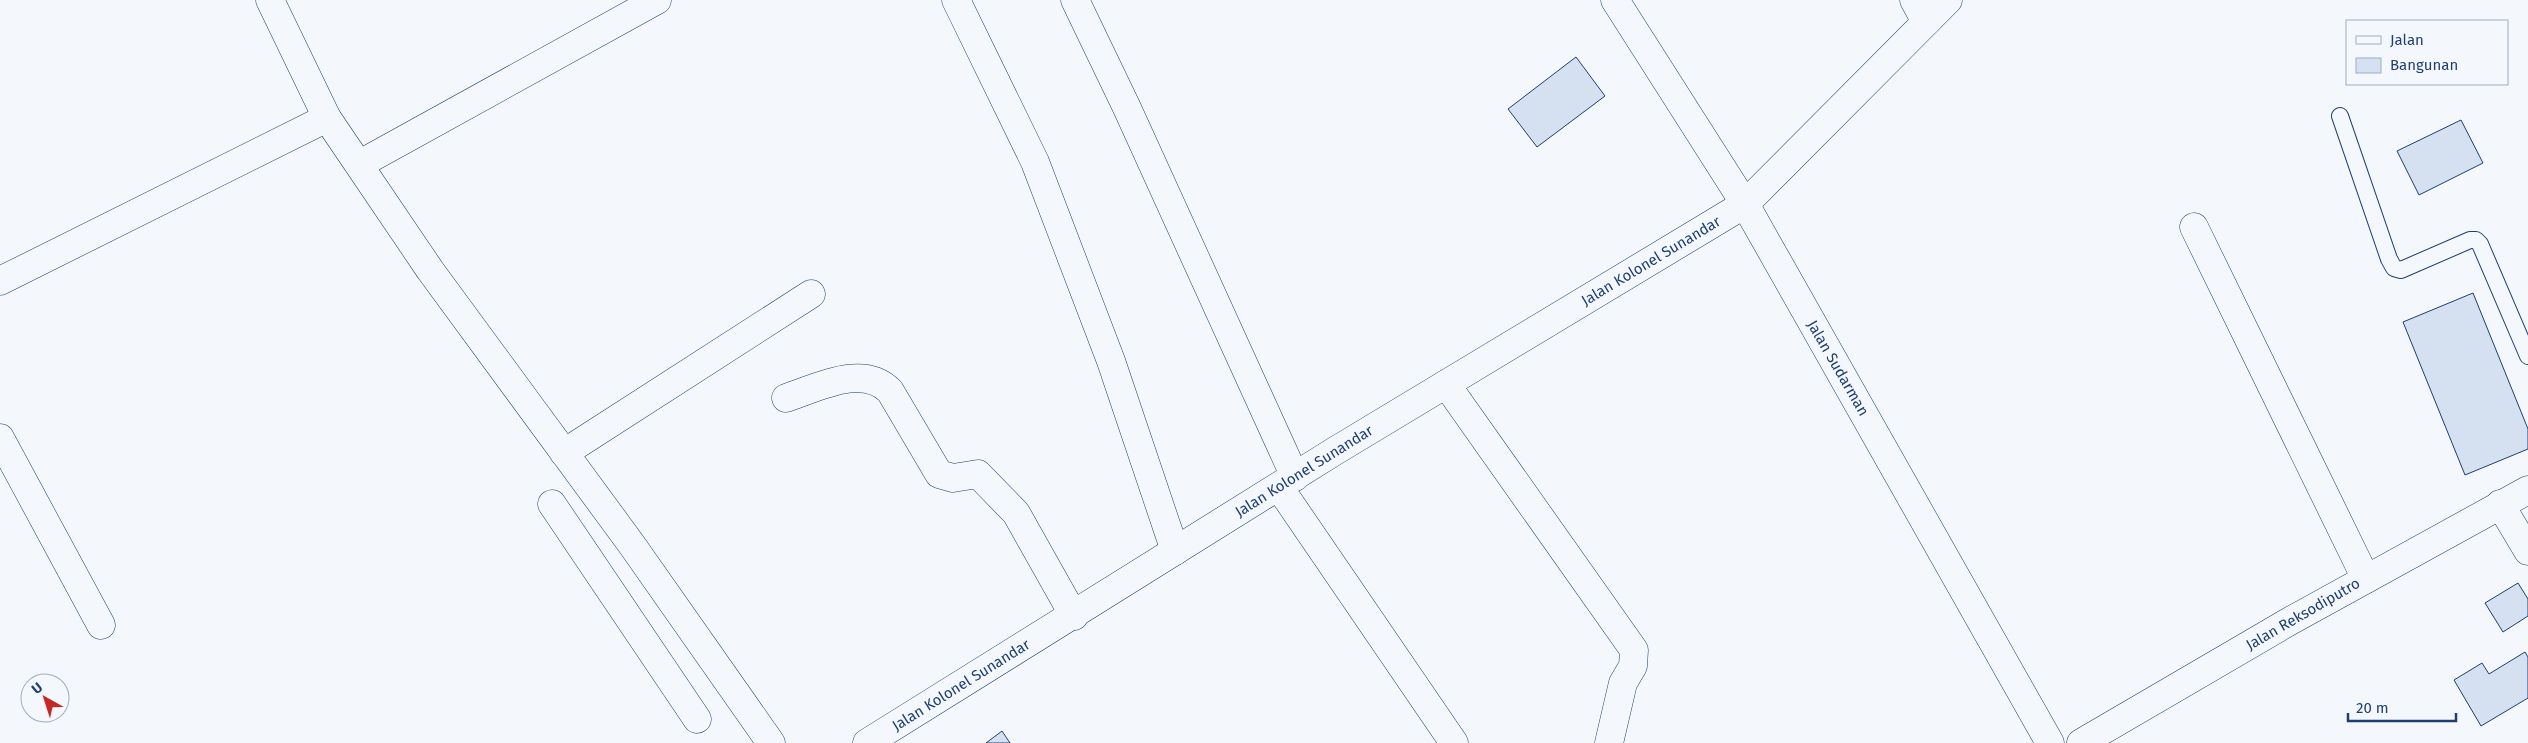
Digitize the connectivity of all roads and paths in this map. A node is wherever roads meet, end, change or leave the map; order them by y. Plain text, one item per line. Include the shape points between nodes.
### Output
1 (270, 0) edge
2 (658, 0) edge
3 (956, 0) edge
4 (1075, 0) edge
5 (1615, 0) edge
6 (1948, 0) edge
7 (1920, 11) edge
8 (2340, 116) dead end
9 (326, 118) junction
10 (360, 164) junction
11 (1745, 204) junction
12 (2194, 227) dead end
13 (0, 282) edge
14 (810, 294) dead end
15 (2528, 356) edge
16 (1446, 384) junction
17 (786, 398) dead end
18 (0, 438) edge
19 (564, 453) junction
20 (1287, 482) junction
21 (2528, 490) edge
22 (552, 504) dead end
23 (2500, 504) junction
24 (617, 525) junction
25 (584, 550) junction
26 (1175, 551) junction
27 (2528, 551) edge
28 (2366, 579) junction
29 (1074, 616) junction
30 (102, 625) dead end
31 (697, 719) dead end
32 (771, 743) edge
33 (867, 743) edge
34 (1454, 743) edge
35 (1609, 743) edge
36 (2050, 743) edge
37 (2081, 743) edge

1 - 9 street
2 - 10 street
3 - 26 street via 1035,162 1111,361
4 - 20 street via 1127,108
5 - 11 street, Jalan Sudarman
6 - 7 street, Jalan Kolonel Sunandar
7 - 11 street, Jalan Kolonel Sunandar
8 - 15 lane via 2388,259 2394,268 2401,270 2476,240
9 - 10 street
9 - 13 street
10 - 19 street via 430,270
11 - 16 street, Jalan Kolonel Sunandar
11 - 36 street, Jalan Sudarman
12 - 28 street
14 - 19 street
16 - 20 street, Jalan Kolonel Sunandar
16 - 35 street via 1634,650 1633,666 1623,683
17 - 29 street via 847,379 881,381 939,474 953,478 978,474 1016,513
18 - 30 street
19 - 24 street
20 - 26 street, Jalan Kolonel Sunandar
20 - 34 street
21 - 23 street, Jalan Reksodiputro
22 - 25 street
23 - 27 street
23 - 28 street, Jalan Reksodiputro
24 - 25 street
24 - 32 street
25 - 31 street
26 - 29 street, Jalan Kolonel Sunandar
28 - 37 street, Jalan Reksodiputro
29 - 33 street, Jalan Kolonel Sunandar

